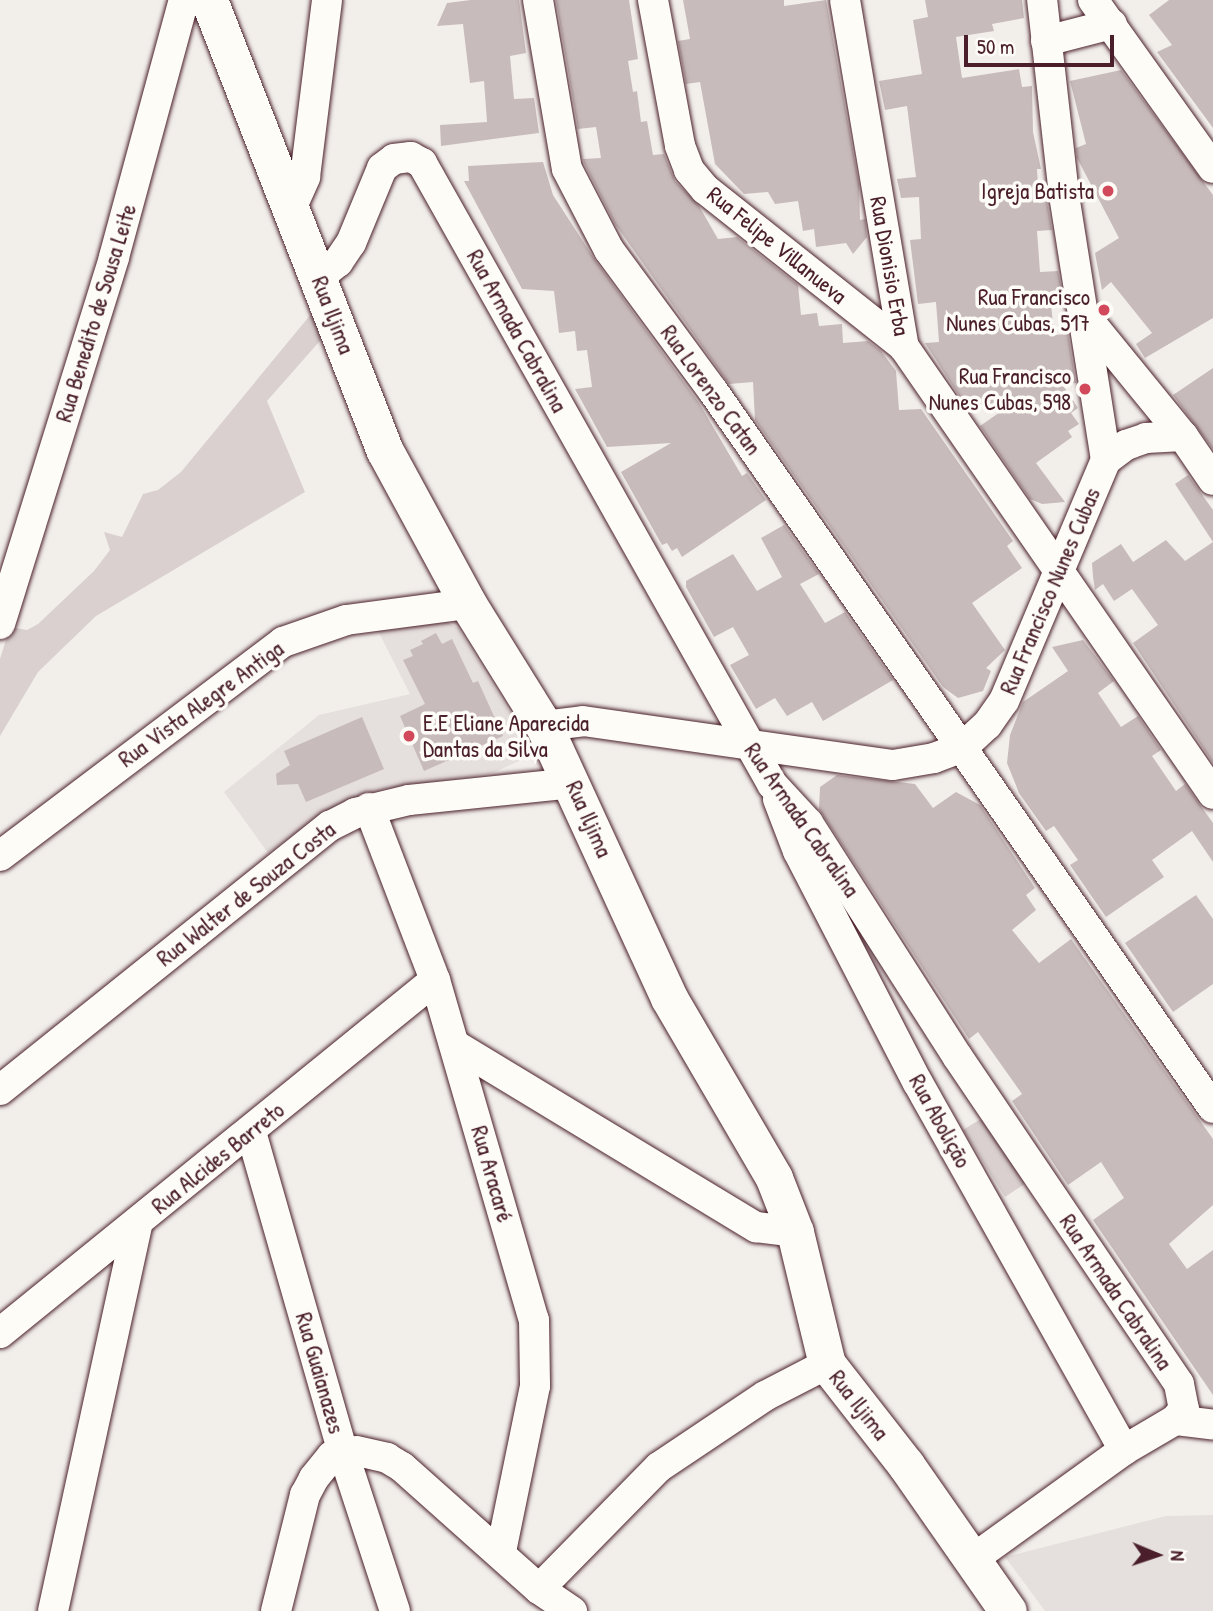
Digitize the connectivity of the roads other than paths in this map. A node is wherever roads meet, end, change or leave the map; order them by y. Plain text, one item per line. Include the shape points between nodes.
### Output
1 (184, 0) edge
2 (209, 0) edge
3 (327, 0) edge
4 (538, 0) edge
5 (653, 0) edge
6 (845, 0) edge
7 (1042, 0) edge
8 (1093, 0) edge
9 (1112, 24) junction
10 (1046, 41) junction
11 (1213, 168) edge
12 (291, 209) junction
13 (318, 278) junction
14 (1085, 316) junction
15 (904, 347) junction
16 (1183, 436) junction
17 (1106, 460) junction
18 (1213, 480) edge
19 (1058, 570) junction
20 (468, 604) junction
21 (0, 624) edge
22 (544, 726) junction
23 (749, 745) junction
24 (963, 747) junction
25 (573, 783) junction
26 (772, 784) junction
27 (1213, 794) edge
28 (369, 808) junction
29 (0, 856) edge
30 (435, 980) junction
31 (455, 1045) junction
32 (0, 1090) edge
33 (1213, 1108) edge
34 (251, 1132) junction
35 (138, 1222) junction
36 (795, 1232) junction
37 (0, 1333) edge
38 (827, 1364) junction
39 (1175, 1420) junction
40 (1213, 1425) edge
41 (1124, 1450) junction
42 (343, 1452) junction
43 (500, 1552) junction
44 (973, 1559) junction
45 (539, 1589) junction
46 (53, 1611) edge
47 (276, 1611) edge
48 (395, 1611) edge
49 (572, 1611) edge
50 (1009, 1611) edge

1 - 21 street, Rua Benedito de Sousa Leite via 114,257
2 - 12 main road, Rua Iljima
3 - 12 street via 305,177
4 - 24 street, Rua Lorenzo Catan via 567,169 587,211 610,250
5 - 15 street, Rua Felipe Villanueva via 680,146 689,170 705,189
6 - 15 street, Rua Dionisio Erba
7 - 10 street, Rua Francisco Nunes Cubas
8 - 9 street
9 - 10 street
9 - 11 street
10 - 14 street, Rua Francisco Nunes Cubas via 1064,195
12 - 13 main road, Rua Iljima
13 - 20 main road, Rua Iljima via 385,451
13 - 23 street, Rua Armada Cabralina via 338,262 351,243 382,168 394,159 411,157 422,163
14 - 16 street
14 - 17 street, Rua Francisco Nunes Cubas
15 - 19 street, Rua Dionisio Erba
16 - 17 street via 1146,438 1126,445
16 - 18 street
17 - 19 street, Rua Francisco Nunes Cubas
19 - 24 street, Rua Francisco Nunes Cubas via 1004,701
19 - 27 street, Rua Dionisio Erba
20 - 22 main road, Rua Iljima
20 - 29 street, Rua Vista Alegre Antiga via 346,620 283,642
22 - 23 street, Rua Francisco Nunes Cubas via 583,721
22 - 25 main road, Rua Iljima
23 - 24 street, Rua Francisco Nunes Cubas via 893,765
23 - 26 street, Rua Armada Cabralina
24 - 33 street, Rua Lorenzo Catan
25 - 28 street, Rua Walter de Souza Costa
25 - 36 main road, Rua Iljima via 669,999 774,1178
26 - 39 street, Rua Armada Cabralina via 808,824 957,1056 1179,1384 1184,1409
26 - 41 street, Rua Abolição via 797,851 912,1071
28 - 30 street, Rua Aracaré
28 - 32 street, Rua Walter de Souza Costa via 330,826
30 - 31 street, Rua Aracaré
30 - 34 street, Rua Alcides Barreto
31 - 36 street via 756,1227
31 - 43 street, Rua Aracaré via 534,1320 535,1386
34 - 35 street, Rua Alcides Barreto
34 - 42 street, Rua Guaianazes
35 - 37 street, Rua Alcides Barreto
35 - 46 street
36 - 38 main road, Rua Iljima
38 - 44 main road, Rua Iljima
38 - 45 street via 765,1396 659,1467
39 - 40 street
39 - 41 street
41 - 44 street
42 - 43 street via 394,1463
42 - 47 street via 323,1464 305,1495
42 - 48 street, Rua Guaianazes
43 - 45 street
44 - 50 main road, Rua Iljima
45 - 49 street

